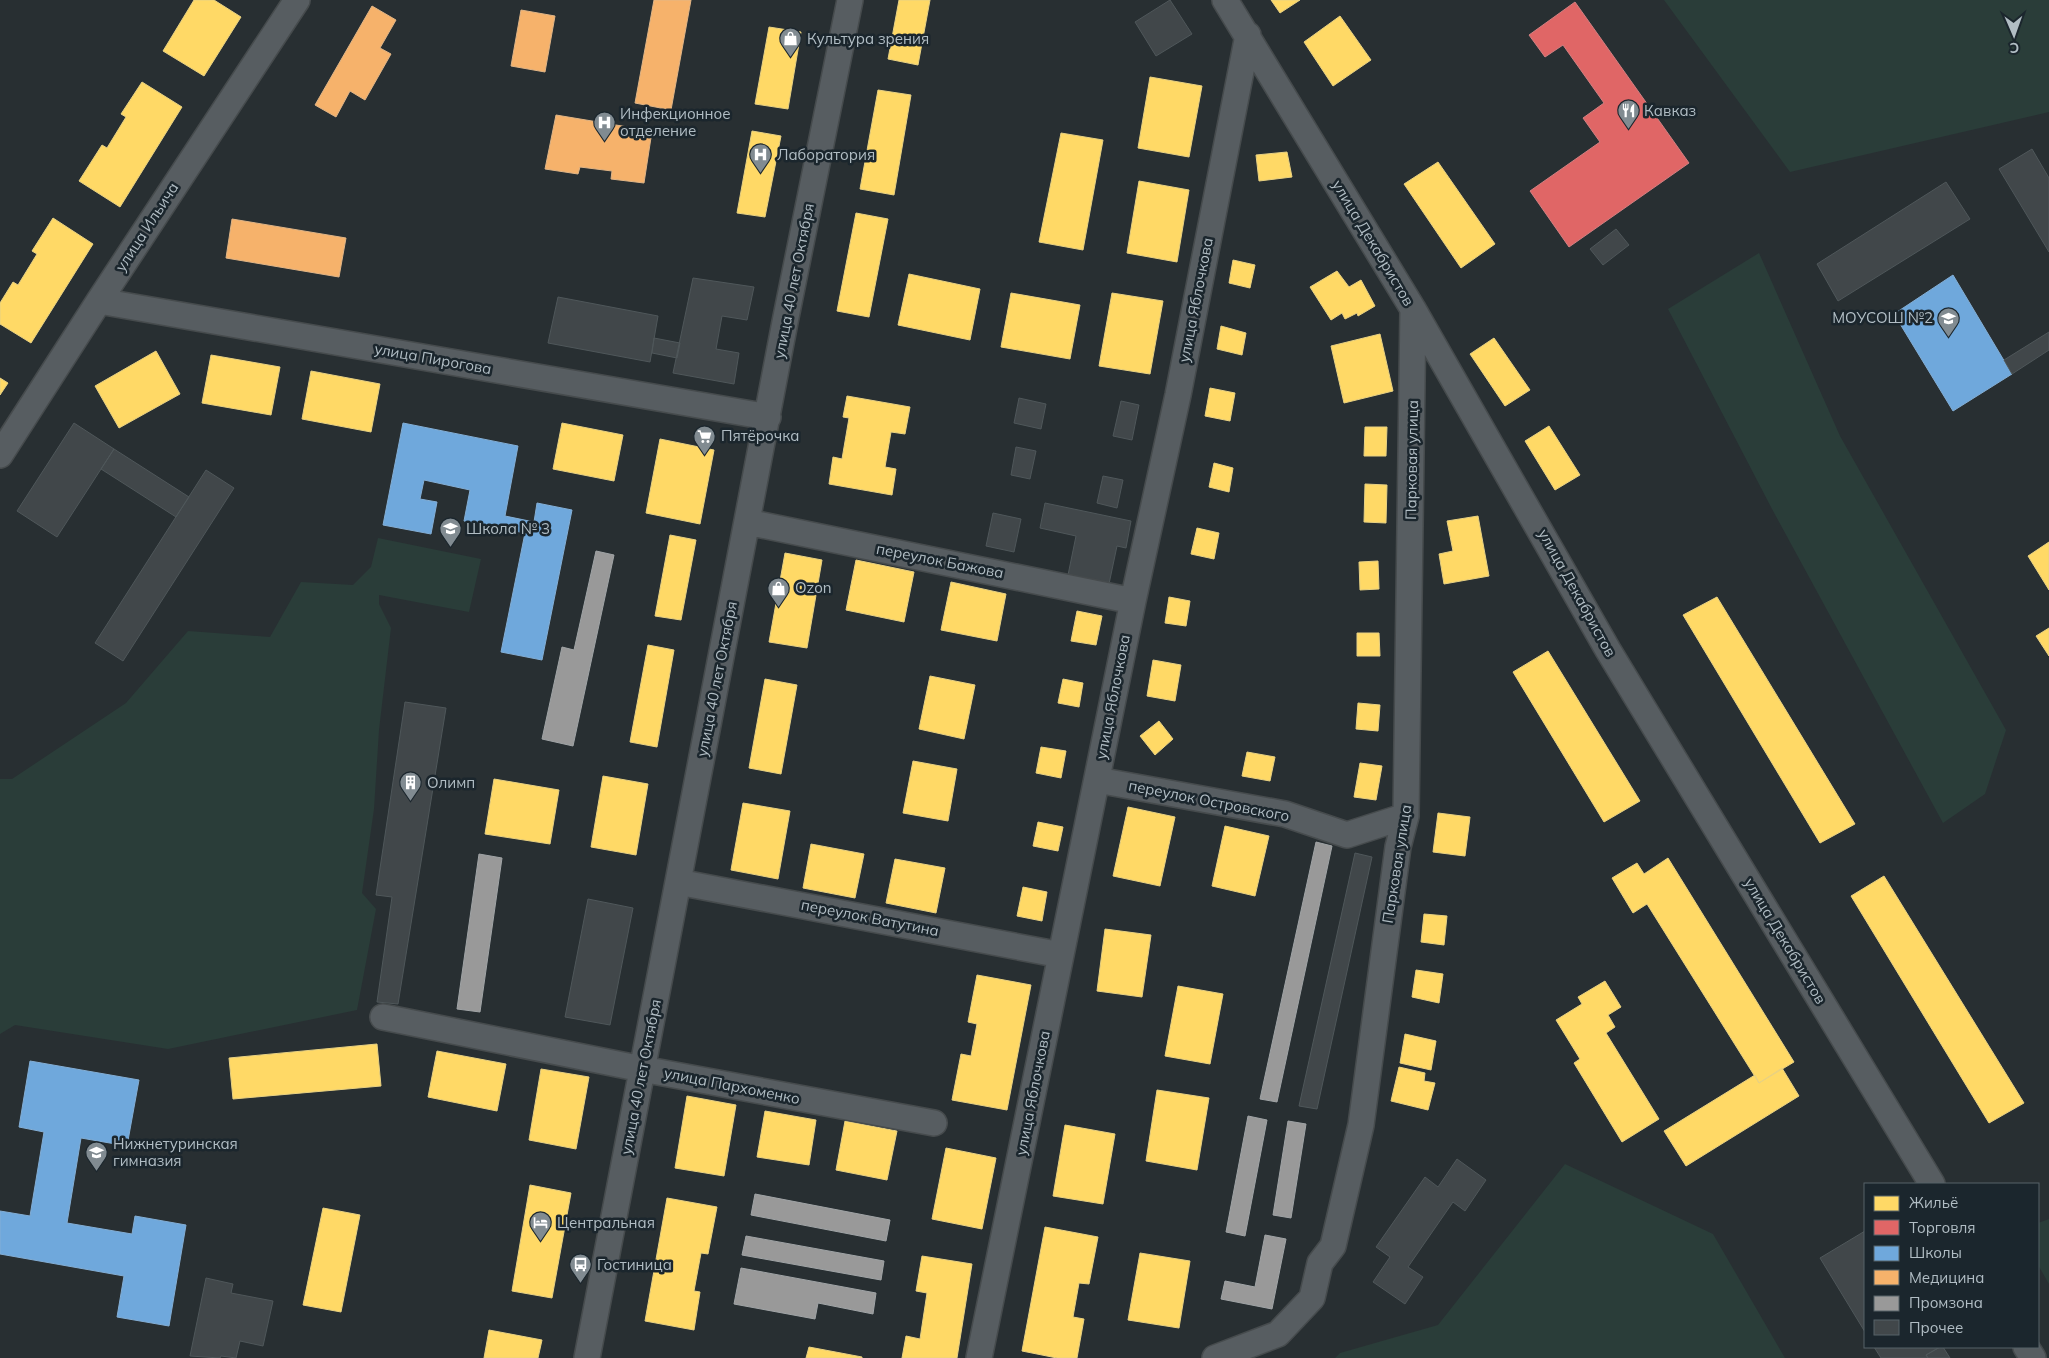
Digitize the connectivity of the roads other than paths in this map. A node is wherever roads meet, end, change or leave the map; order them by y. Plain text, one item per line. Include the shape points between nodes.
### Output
1 (297, 0) edge
2 (850, 0) edge
3 (1225, 0) edge
4 (1248, 35) junction
5 (99, 301) junction
6 (1413, 309) junction
7 (768, 417) junction
8 (0, 456) edge
9 (747, 522) junction
10 (1133, 601) junction
11 (1096, 780) junction
12 (1406, 816) junction
13 (678, 882) junction
14 (1061, 955) junction
15 (383, 1017) dead end
16 (642, 1069) junction
17 (934, 1124) dead end
18 (1931, 1183) edge
19 (587, 1358) edge
20 (979, 1358) edge
21 (1215, 1358) edge

1 - 5 street, улица Ильича
2 - 7 street, улица 40 лет Октября
3 - 4 street, улица Декабристов
4 - 6 street, улица Декабристов
4 - 10 street, улица Яблочкова via 1178,395
5 - 7 street, улица Пирогова
5 - 8 street, улица Ильича
6 - 12 street, Парковая улица
6 - 18 street, улица Декабристов via 1608,650
7 - 9 street, улица 40 лет Октября
9 - 10 street, переулок Бажова
9 - 13 street, улица 40 лет Октября
10 - 11 street, улица Яблочкова
11 - 12 street, переулок Островского via 1285,814 1347,835
11 - 14 street, улица Яблочкова
12 - 21 street, Парковая улица via 1398,847 1362,1125 1333,1246 1320,1263 1312,1298 1278,1334
13 - 14 street, переулок Ватутина
13 - 16 street, улица 40 лет Октября
14 - 20 street, улица Яблочкова
15 - 16 street, улица Пархоменко
16 - 17 street, улица Пархоменко
16 - 19 street, улица 40 лет Октября

